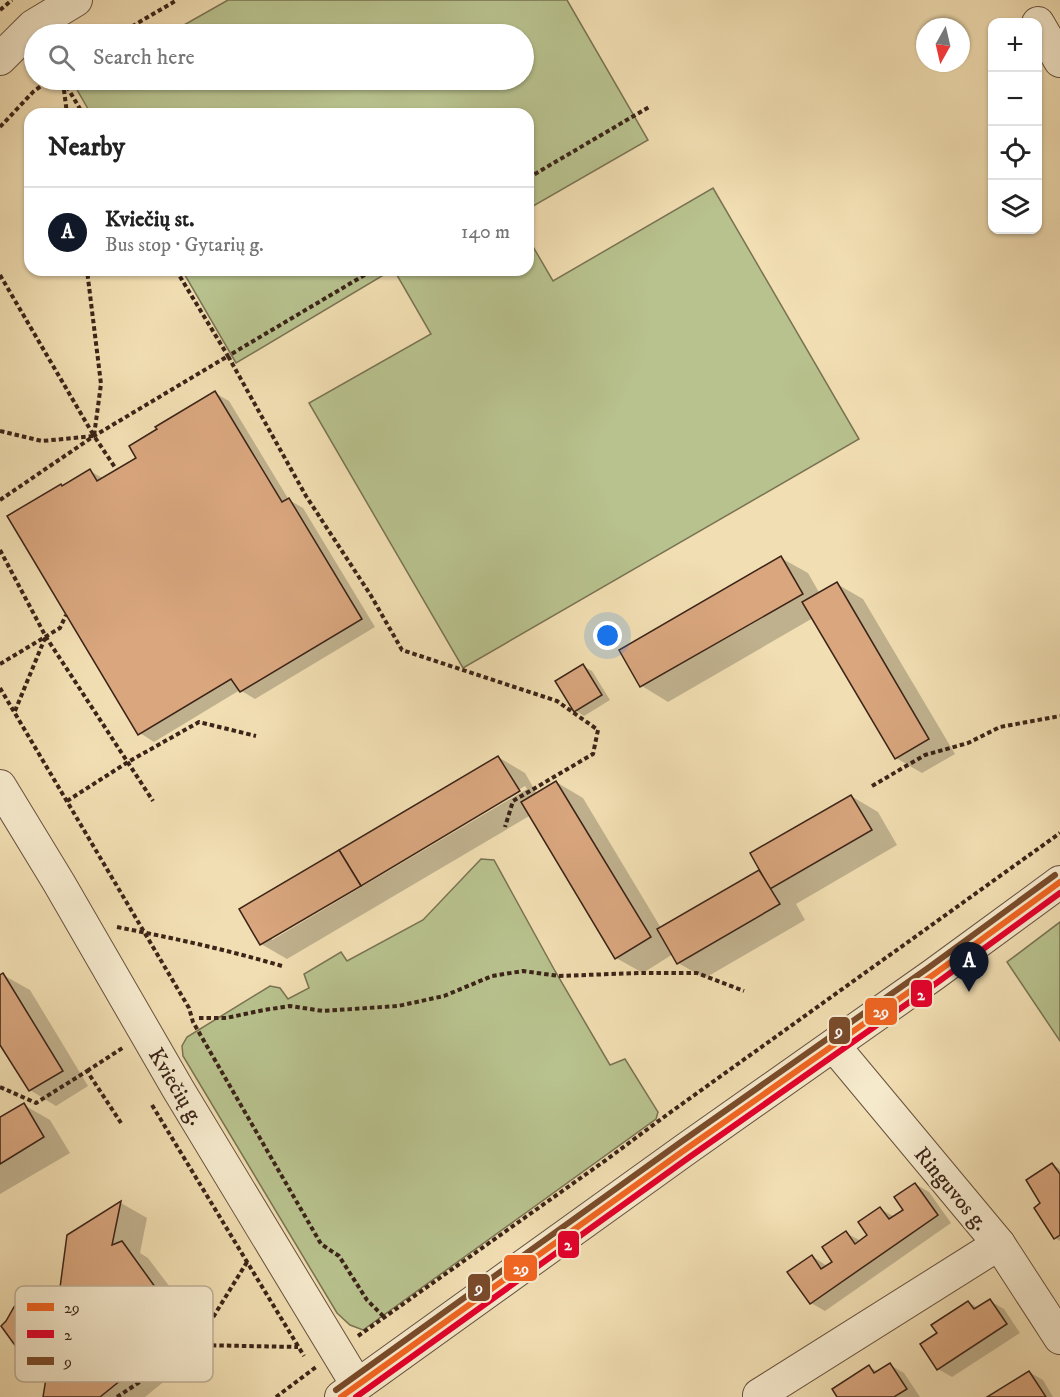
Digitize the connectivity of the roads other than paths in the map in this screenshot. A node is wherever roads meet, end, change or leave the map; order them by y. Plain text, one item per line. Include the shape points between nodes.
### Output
1 (76, 0) edge
2 (1024, 0) edge
3 (1034, 18) edge
4 (36, 24) edge
5 (1042, 31) edge
6 (24, 35) edge
7 (0, 59) edge
8 (1060, 61) edge
9 (0, 786) edge
10 (1060, 882) edge
11 (834, 1046) junction
12 (999, 1244) junction
13 (1060, 1338) edge
14 (349, 1391) edge
15 (758, 1396) edge

1 - 4 street
2 - 3 street
5 - 8 street
6 - 7 street
9 - 14 street, Kviečių g. via 266,1232 324,1360
10 - 11 street
11 - 12 street, Ringuvos g.
11 - 14 street
12 - 13 street, Ringuvos g.
12 - 15 street

